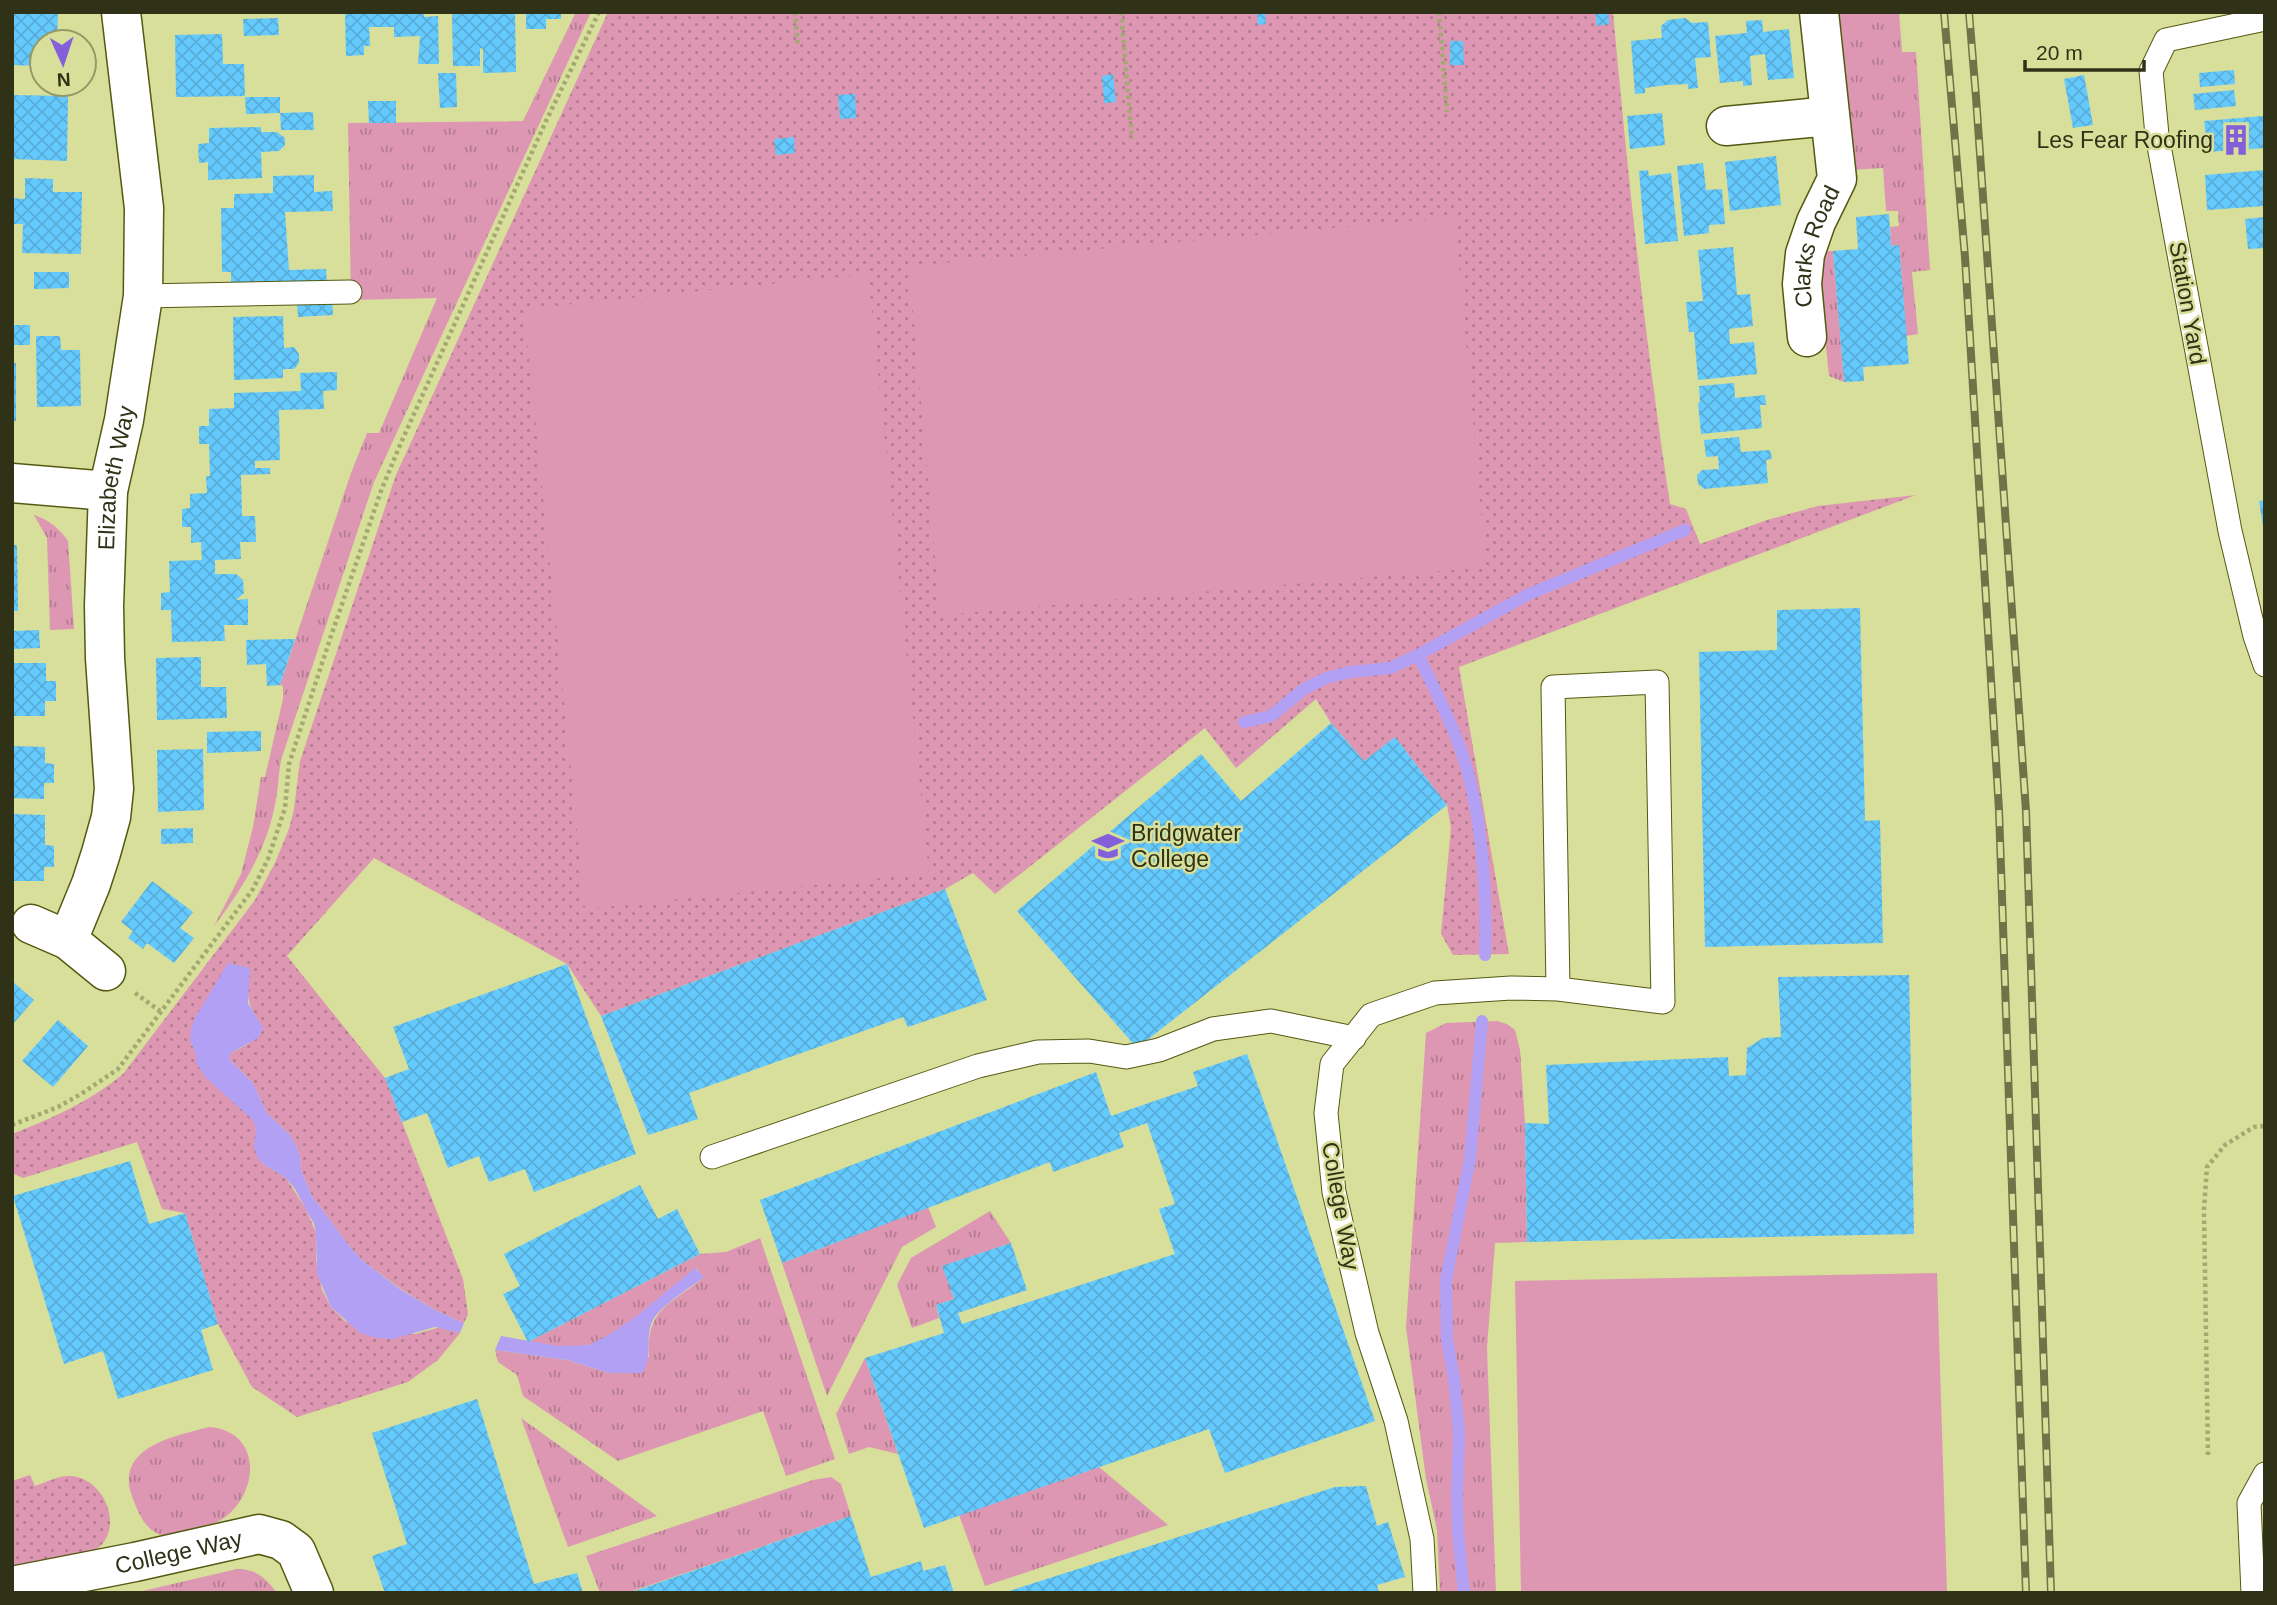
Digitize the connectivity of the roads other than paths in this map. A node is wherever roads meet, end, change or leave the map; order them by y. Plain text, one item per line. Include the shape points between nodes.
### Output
1 (121, 12) edge
2 (1819, 12) edge
3 (2265, 19) edge
4 (1830, 116) junction
5 (1726, 126) dead end
6 (350, 292) dead end
7 (143, 296) junction
8 (1807, 338) dead end
9 (12, 483) edge
10 (108, 491) junction
11 (2265, 665) edge
12 (31, 924) dead end
13 (68, 940) junction
14 (106, 971) dead end
15 (1558, 989) junction
16 (1354, 1038) junction
17 (712, 1157) dead end
18 (2265, 1474) edge
19 (12, 1586) edge
20 (314, 1593) edge
21 (1425, 1593) edge
22 (2253, 1593) edge

1 - 7 street, Elizabeth Way via 144,208
2 - 4 street, Clarks Road
3 - 11 lane, Station Yard via 2166,40 2151,71 2157,135 2227,518
4 - 5 street
4 - 8 street, Clarks Road via 1837,178 1805,254 1802,284
6 - 7 lane
7 - 10 street, Elizabeth Way
9 - 10 street
10 - 13 street, Elizabeth Way via 105,645 114,789 101,853
12 - 13 street
13 - 14 street
15 - 15 lane, College Way via 1553,687 1657,682 1663,1002
15 - 16 lane, College Way via 1435,993 1371,1016
16 - 17 lane via 1271,1021 1213,1029 1126,1057 1089,1051 1038,1052 978,1066
16 - 21 lane, College Way via 1332,1064 1326,1113 1334,1192 1367,1333 1396,1421 1422,1539
18 - 22 lane via 2249,1503
19 - 20 street, College Way via 259,1534 281,1540 296,1551

